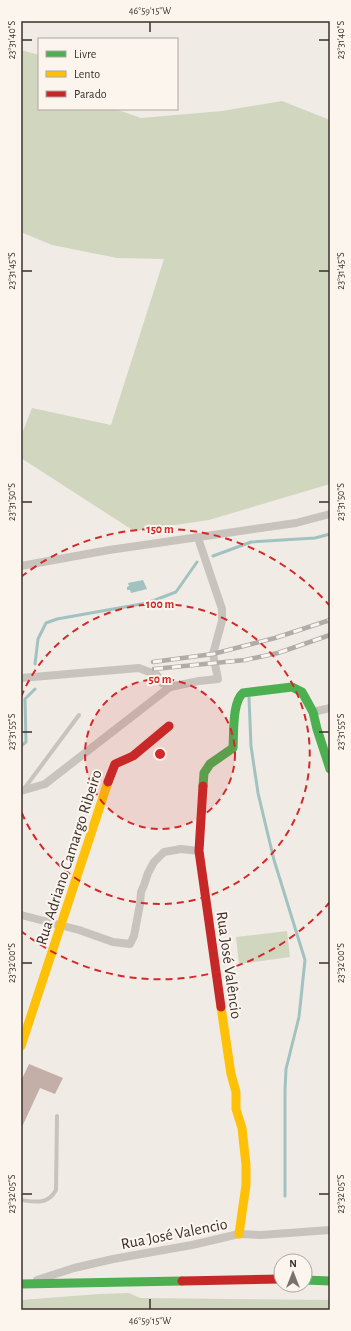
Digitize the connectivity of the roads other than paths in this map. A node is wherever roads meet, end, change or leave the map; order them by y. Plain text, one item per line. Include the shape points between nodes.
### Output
1 (330, 514) edge
2 (198, 538) junction
3 (21, 566) edge
4 (21, 678) edge
5 (170, 687) junction
6 (330, 708) edge
7 (313, 712) junction
8 (79, 715) dead end
9 (169, 726) dead end
10 (330, 769) edge
11 (22, 790) edge
12 (200, 851) junction
13 (21, 916) edge
14 (61, 926) junction
15 (21, 1046) edge
16 (57, 1116) dead end
17 (21, 1200) edge
18 (329, 1229) edge
19 (239, 1234) junction
20 (273, 1279) edge
21 (313, 1280) edge
22 (330, 1281) edge
23 (23, 1284) edge

1 - 2 street via 296,523
2 - 3 street
2 - 5 street via 222,609 222,621 213,654 218,679
4 - 5 street via 139,668 157,675 162,683
5 - 11 street via 45,784
6 - 7 street
7 - 10 street
7 - 12 street, Rua José Valêncio via 302,692 292,687 243,693 239,696 236,703 233,748 207,765 204,773
8 - 11 lane
9 - 14 street, Rua Adriano Camargo Ribeiro via 133,756 115,764
12 - 14 street via 181,849 164,852 154,862 141,892 134,936 130,944 113,942
12 - 19 street, Rua José Valêncio via 246,1166
13 - 14 street
14 - 15 street, Rua Adriano Camargo Ribeiro
16 - 17 lane via 56,1190 52,1197 45,1201
18 - 19 street, Rua José Valencio via 261,1235
19 - 23 street, Rua José Valencio via 198,1244 113,1258
20 - 23 street
21 - 22 street

